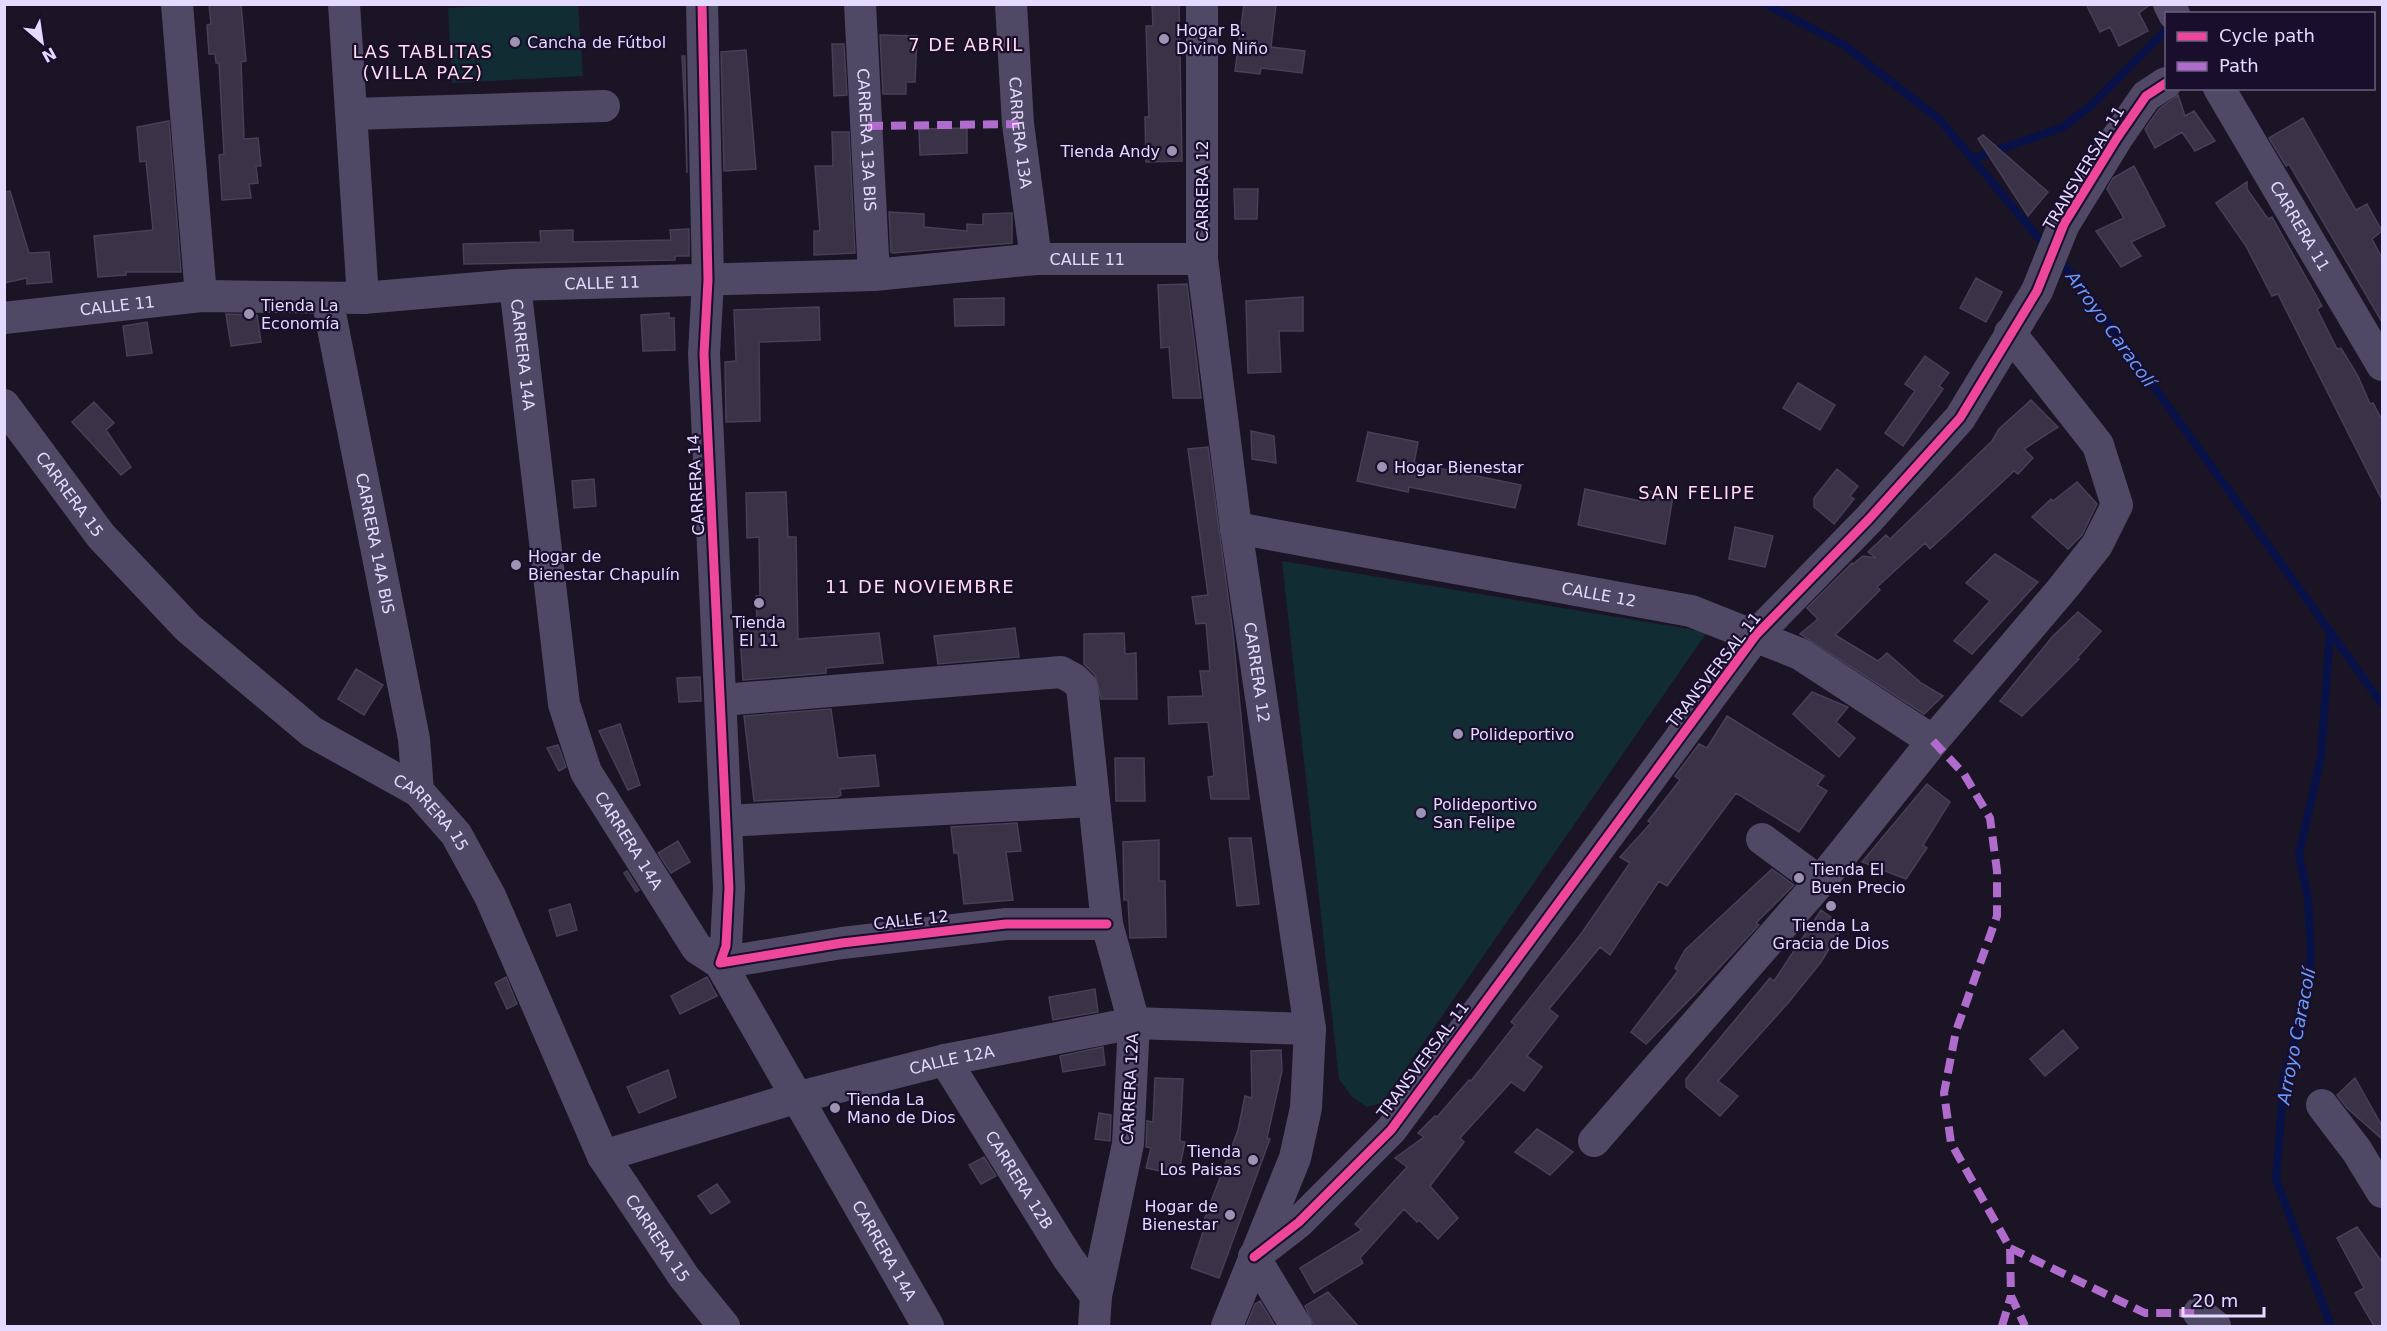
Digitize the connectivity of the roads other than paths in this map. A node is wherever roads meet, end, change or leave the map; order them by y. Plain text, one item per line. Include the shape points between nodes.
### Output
1 (177, 4) edge
2 (344, 4) edge
3 (702, 4) edge
4 (860, 4) edge
5 (1011, 4) edge
6 (1202, 4) edge
7 (2165, 84) edge
8 (2220, 90) edge
9 (604, 106) dead end
10 (352, 114) junction
11 (1202, 259) junction
12 (1036, 260) junction
13 (874, 275) junction
14 (708, 280) junction
15 (515, 285) junction
16 (201, 296) junction
17 (327, 298) junction
18 (363, 298) junction
19 (4, 318) edge
20 (2010, 333) junction
21 (2382, 365) edge
22 (4, 405) edge
23 (1236, 528) junction
24 (1756, 635) junction
25 (722, 700) junction
26 (1933, 741) junction
27 (418, 791) junction
28 (1092, 801) junction
29 (727, 821) junction
30 (1762, 839) dead end
31 (1820, 882) junction
32 (1107, 924) junction
33 (720, 963) junction
34 (1134, 1023) junction
35 (1310, 1029) junction
36 (945, 1060) junction
37 (795, 1098) junction
38 (2322, 1105) dead end
39 (1594, 1141) dead end
40 (603, 1156) junction
41 (1295, 1158) junction
42 (1342, 1180) junction
43 (2382, 1192) edge
44 (1254, 1257) junction
45 (1095, 1311) edge
46 (724, 1326) edge
47 (928, 1326) edge
48 (1227, 1326) edge
49 (1296, 1326) edge

1 - 16 street
2 - 10 street
3 - 14 street, CARRERA 14
4 - 13 street, CARRERA 13A BIS
5 - 12 street, CARRERA 13A via 1018,124
6 - 11 street, CARRERA 12
7 - 20 street, TRANSVERSAL 11 via 2146,96 2116,138 2064,224 2037,291
8 - 21 street, CARRERA 11
9 - 10 street
10 - 18 street
11 - 12 street, CALLE 11
11 - 23 street, CARRERA 12
12 - 13 street, CALLE 11
13 - 14 street, CALLE 11
14 - 15 street, CALLE 11
14 - 25 street, CARRERA 14 via 704,354
15 - 18 street, CALLE 11
15 - 33 street, CARRERA 14A via 564,704 586,772 697,948
16 - 17 street, CALLE 11
16 - 19 street, CALLE 11
17 - 18 street, CALLE 11
17 - 27 street, CARRERA 14A BIS via 414,739
20 - 24 street, TRANSVERSAL 11 via 1960,418
20 - 26 street via 2098,445 2117,506 2097,545
22 - 27 street, CARRERA 15 via 101,536 188,628 312,732
23 - 24 street, CALLE 12 via 1691,611
23 - 35 street, CARRERA 12
24 - 26 street, CALLE 12 via 1800,654
24 - 42 street, TRANSVERSAL 11 via 1391,1130
25 - 28 street, CARRERA 12A via 1060,672 1082,687
25 - 29 street, CARRERA 14
26 - 31 street
27 - 40 street, CARRERA 15 via 456,834 490,896
28 - 29 street
28 - 32 street, CARRERA 12A
29 - 33 street, CARRERA 14 via 729,888 726,946
30 - 31 street
31 - 39 street
32 - 33 street, CALLE 12 via 1006,924 842,943
32 - 34 street, CARRERA 12A
33 - 37 street, CARRERA 14A
34 - 35 street, CALLE 12A
34 - 36 street, CALLE 12A
34 - 45 street, CARRERA 12A via 1128,1144
35 - 41 street, CARRERA 12 via 1306,1108
36 - 37 street, CALLE 12A
36 - 45 street, CARRERA 12B via 1068,1258
37 - 40 street, CALLE 12A
37 - 47 street, CARRERA 14A
38 - 43 street
40 - 46 street, CARRERA 15 via 684,1277
41 - 42 street
41 - 44 street, CARRERA 12
42 - 44 street, TRANSVERSAL 11 via 1299,1222
44 - 48 street, CARRERA 12
44 - 49 street

